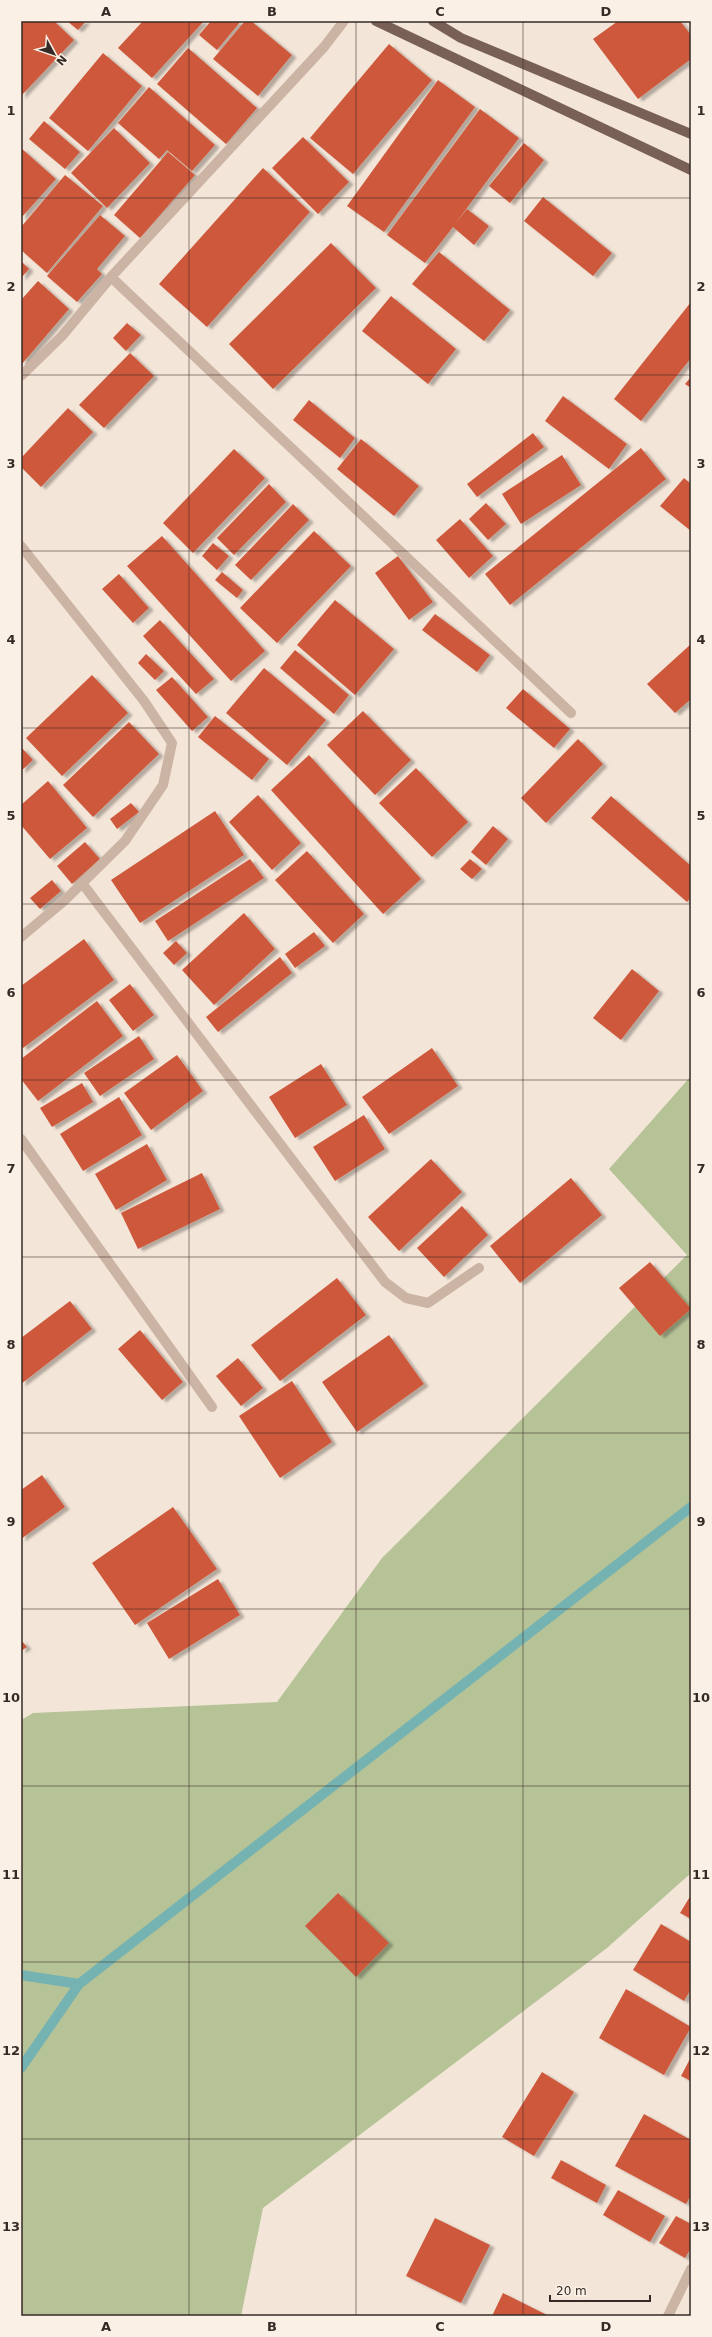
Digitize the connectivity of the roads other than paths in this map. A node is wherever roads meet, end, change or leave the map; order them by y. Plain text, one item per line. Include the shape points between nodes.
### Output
1 (344, 21) edge
2 (376, 21) edge
3 (433, 21) edge
4 (691, 134) edge
5 (691, 170) edge
6 (111, 278) junction
7 (21, 376) edge
8 (21, 546) edge
9 (571, 713) dead end
10 (82, 883) junction
11 (21, 937) edge
12 (21, 1139) edge
13 (479, 1268) dead end
14 (212, 1407) dead end
15 (691, 2270) edge
16 (668, 2316) edge

1 - 6 street via 324,47
2 - 5 main road
3 - 4 main road via 461,38
6 - 7 street via 62,336
6 - 9 street
8 - 10 street via 144,700 172,743 163,785 125,842
10 - 11 street
10 - 13 street via 385,1282 406,1298 428,1303
12 - 14 street
15 - 16 street

